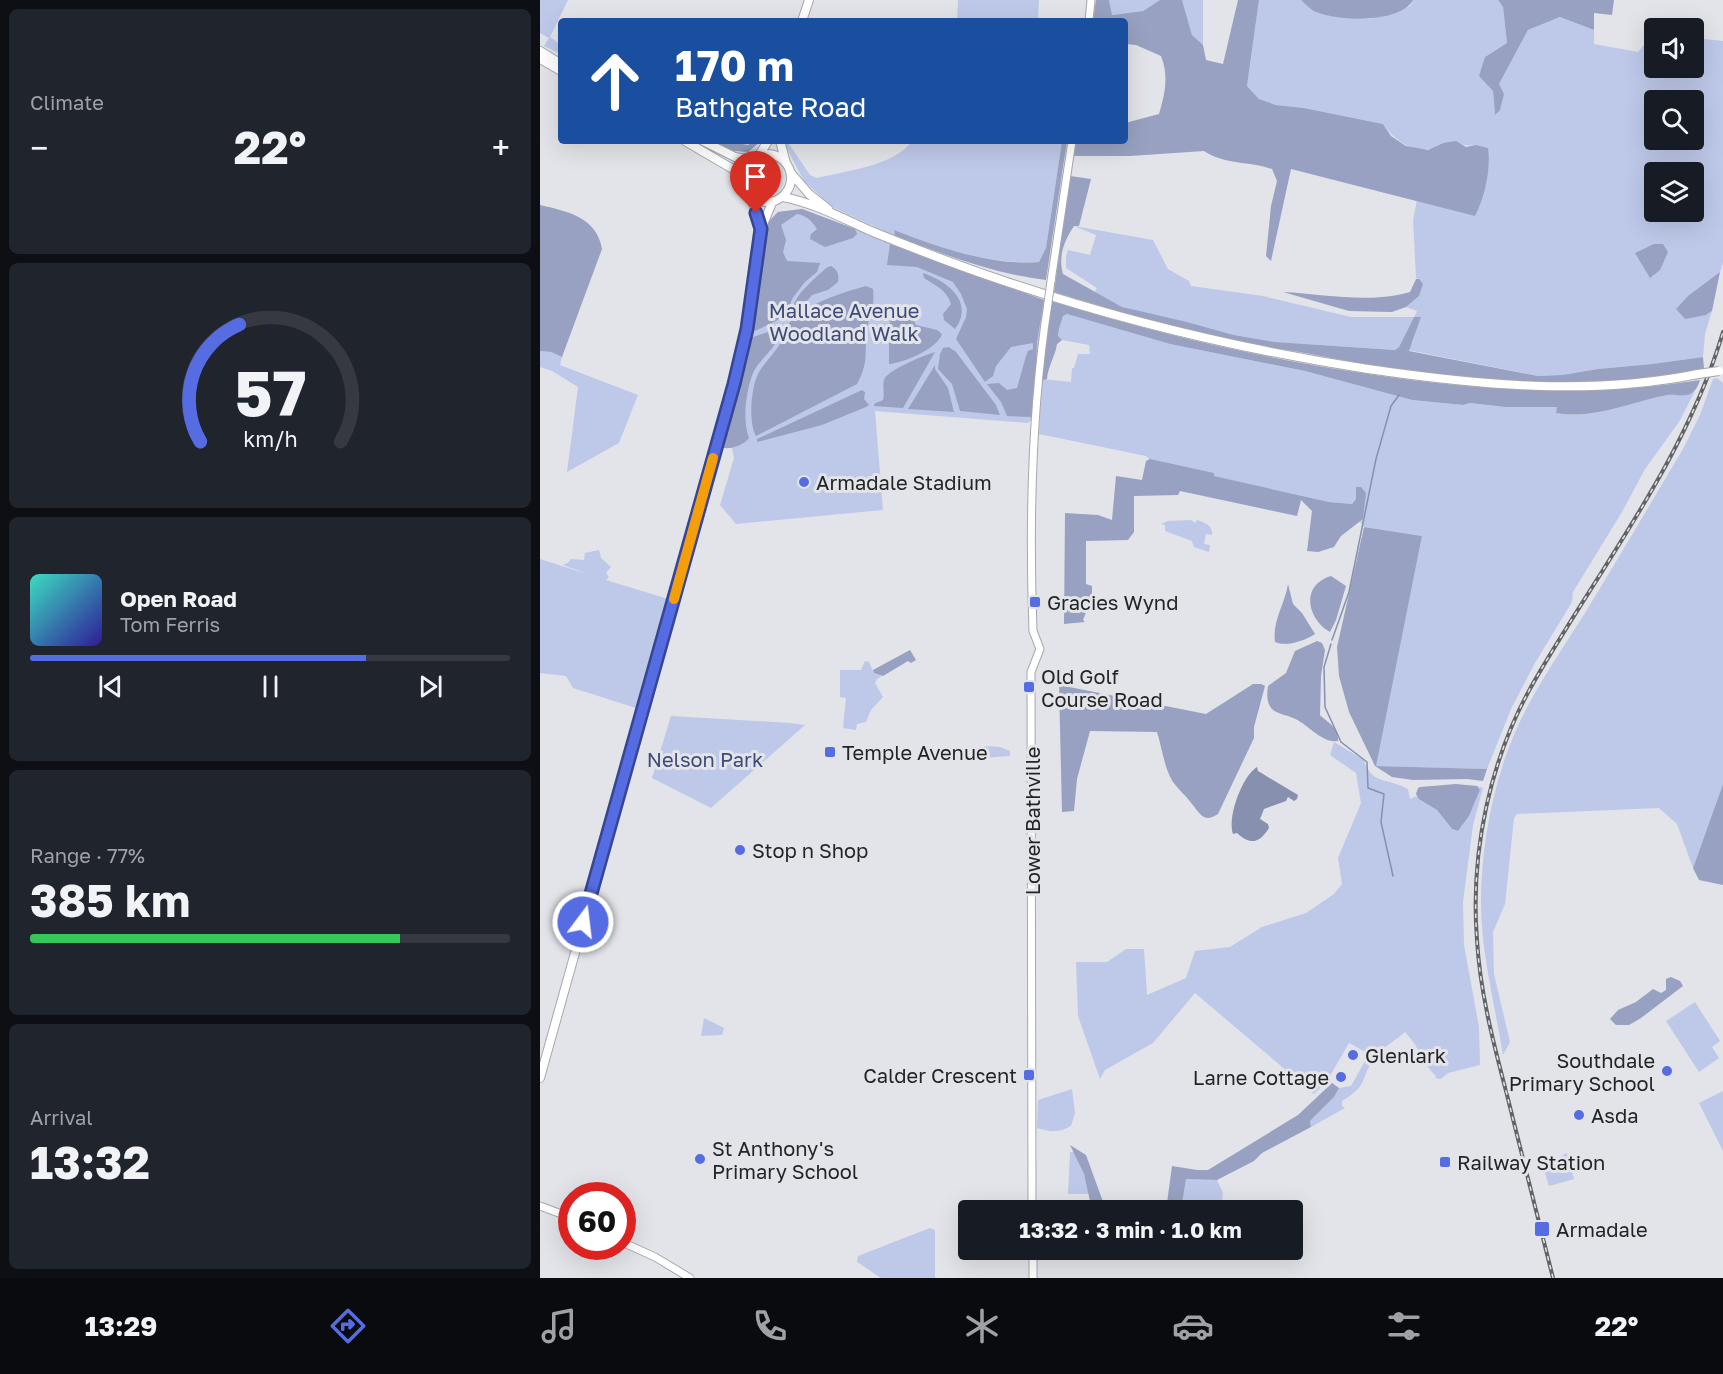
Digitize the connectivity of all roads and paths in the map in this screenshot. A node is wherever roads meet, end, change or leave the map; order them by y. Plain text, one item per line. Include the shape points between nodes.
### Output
1 (809, 0) edge
2 (1091, 0) edge
3 (803, 18) edge
4 (1089, 18) edge
5 (540, 51) edge
6 (540, 59) edge
7 (558, 62) edge
8 (558, 69) edge
9 (690, 144) edge
10 (709, 144) edge
11 (766, 144) edge
12 (781, 144) edge
13 (1071, 144) edge
14 (755, 157) junction
15 (786, 163) junction
16 (791, 173) junction
17 (742, 175) junction
18 (783, 197) junction
19 (751, 198) junction
20 (772, 203) junction
21 (836, 215) junction
22 (761, 229) junction
23 (1721, 370) edge
24 (540, 1078) edge
25 (1032, 1200) edge
26 (540, 1206) edge
27 (558, 1213) edge
28 (636, 1248) edge
29 (1033, 1260) edge
30 (690, 1278) edge
31 (1033, 1278) edge

1 - 3 main road
2 - 4 main road
5 - 7 main road
6 - 8 main road
9 - 17 main road
10 - 14 main road via 735,157
11 - 14 main road
12 - 15 main road
13 - 25 main road, Lower Bathville, bridge via 1041,352 1031,494 1033,631 1040,649 1031,672
14 - 15 main road via 775,155
14 - 17 main road
15 - 16 main road
16 - 18 main road via 790,187
16 - 21 main road via 809,194
17 - 19 main road
18 - 20 main road
18 - 21 main road
19 - 20 main road
19 - 22 main road
20 - 22 main road
21 - 23 main road, bridge via 960,266 1112,315 1314,360 1518,386 1616,386
22 - 24 main road via 747,329 734,384
26 - 27 main road
28 - 30 main road
29 - 31 main road

